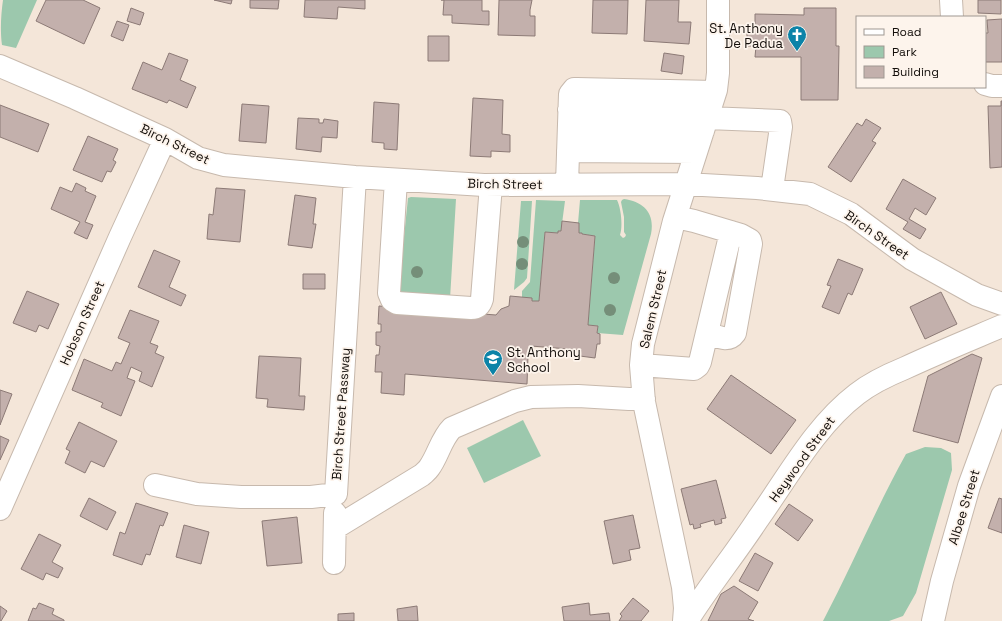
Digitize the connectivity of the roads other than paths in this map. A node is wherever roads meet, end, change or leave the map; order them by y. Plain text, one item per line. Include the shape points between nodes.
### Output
1 (718, 0) edge
2 (952, 0) edge
3 (952, 16) edge
4 (0, 66) edge
5 (986, 84) edge
6 (1002, 86) edge
7 (706, 121) junction
8 (569, 125) junction
9 (165, 138) junction
10 (356, 178) junction
11 (396, 180) junction
12 (567, 184) junction
13 (685, 184) junction
14 (491, 185) junction
15 (772, 189) junction
16 (676, 217) junction
17 (1002, 304) edge
18 (1002, 326) edge
19 (641, 365) junction
20 (1002, 396) edge
21 (644, 399) junction
22 (155, 485) dead end
23 (336, 494) junction
24 (0, 509) edge
25 (335, 528) junction
26 (334, 563) dead end
27 (685, 621) edge
28 (933, 621) edge

1 - 7 street, Salem Street via 718,73
2 - 3 street
4 - 9 street, Birch Street
5 - 6 street
7 - 8 street
7 - 8 street
7 - 8 street via 574,89 570,94
7 - 13 street, Salem Street
7 - 15 street via 780,121
8 - 12 street
9 - 10 street, Birch Street via 198,158 224,166
9 - 24 street, Hobson Street
10 - 11 street, Birch Street
10 - 23 street, Birch Street Passway
11 - 14 street, Birch Street
11 - 14 street via 389,293 392,300 397,303 471,308 480,305 482,299
12 - 13 street, Birch Street
12 - 14 street, Birch Street
13 - 15 street, Birch Street
13 - 16 street, Salem Street
15 - 17 street, Birch Street via 810,194 851,214 912,259 977,295
16 - 19 street, Salem Street via 643,344
16 - 19 street via 731,232 707,334 700,362 694,369
18 - 27 street, Heywood Street via 938,352 882,379 838,409 808,445
19 - 21 street, Salem Street
20 - 28 street, Albee Street via 969,486
21 - 25 street via 578,396 531,397 515,401 452,428 432,464 422,475
21 - 27 street, Salem Street via 683,587
22 - 23 street, Birch Street Passway via 197,494 241,497 312,497
23 - 25 street
25 - 26 street

